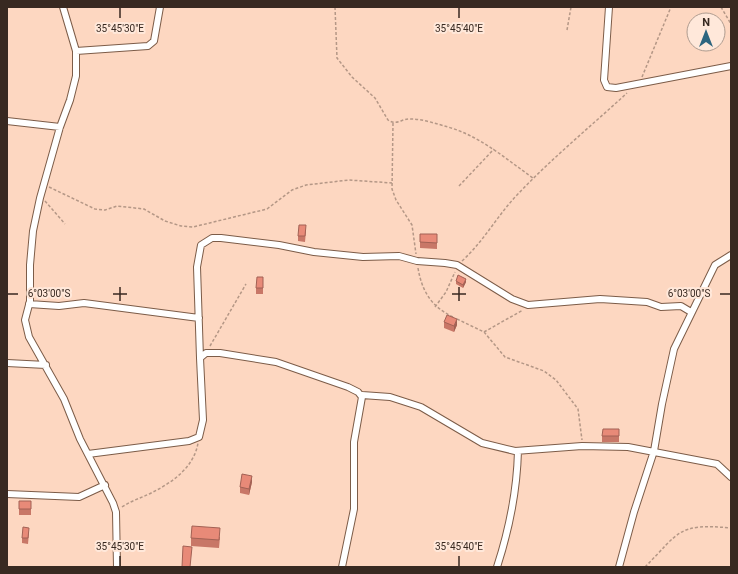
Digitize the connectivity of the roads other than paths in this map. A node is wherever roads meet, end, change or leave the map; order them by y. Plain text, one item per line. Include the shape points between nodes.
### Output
1 (63, 7) edge
2 (160, 7) edge
3 (609, 7) edge
4 (76, 51) junction
5 (731, 66) edge
6 (7, 121) edge
7 (60, 127) junction
8 (731, 255) edge
9 (29, 304) junction
10 (691, 312) junction
11 (199, 318) junction
12 (200, 358) junction
13 (7, 363) edge
14 (46, 365) junction
15 (362, 395) junction
16 (518, 451) junction
17 (654, 451) junction
18 (88, 454) junction
19 (731, 477) edge
20 (105, 485) junction
21 (7, 494) edge
22 (117, 567) edge
23 (342, 567) edge
24 (497, 567) edge
25 (619, 567) edge

1 - 4 street
2 - 4 street via 154,41 148,46
3 - 5 street via 604,80 606,87 616,88
4 - 7 street via 73,89
6 - 7 street
7 - 9 street via 40,198 30,265
8 - 10 street via 715,265
9 - 11 street via 59,306 84,303
9 - 14 street via 25,320 27,330
10 - 11 street via 682,306 661,307 647,302 600,299 532,306 512,299 457,266 445,263 417,261 399,256 363,257 212,238 200,245 197,267
10 - 17 street via 674,349
11 - 12 street
12 - 15 street via 206,352 276,362 329,379
12 - 18 street via 203,420 200,436 189,441
13 - 14 street
14 - 18 street
15 - 16 street via 390,397 421,407 482,443
15 - 23 street via 354,442 354,509
16 - 17 street via 582,446
16 - 24 street via 517,476 510,515
17 - 19 street via 717,464
17 - 25 street
18 - 20 street
20 - 21 street via 79,497
20 - 22 street via 116,512

